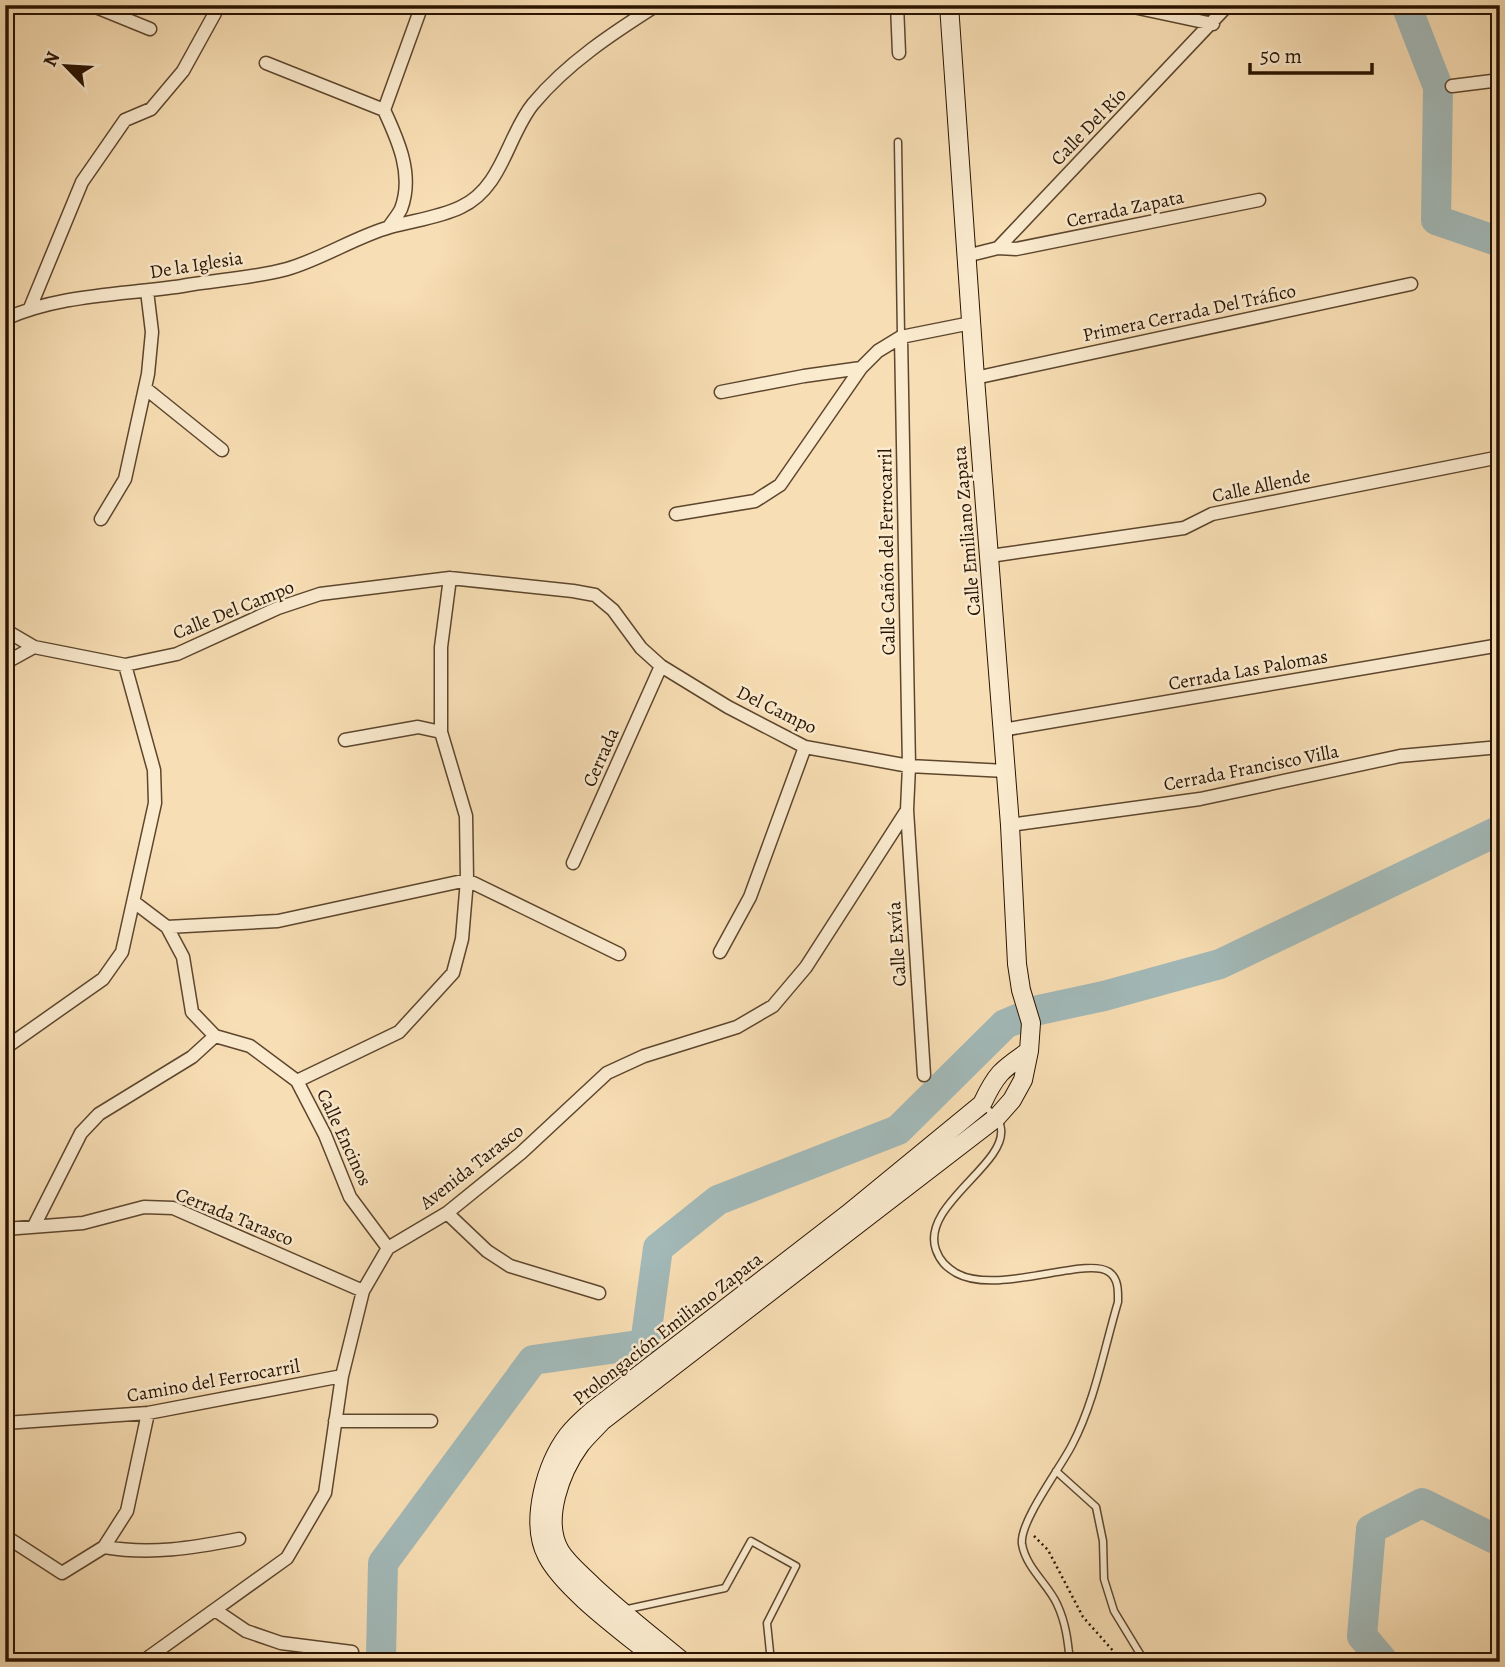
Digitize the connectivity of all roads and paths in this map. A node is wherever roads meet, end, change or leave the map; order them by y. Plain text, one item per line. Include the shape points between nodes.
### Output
1 (92, 5) edge
2 (422, 5) edge
3 (657, 5) edge
4 (897, 5) edge
5 (949, 5) edge
6 (1124, 5) edge
7 (1228, 5) edge
8 (215, 13) dead end
9 (1213, 24) junction
10 (150, 29) dead end
11 (899, 53) dead end
12 (265, 63) dead end
13 (1500, 80) edge
14 (1452, 86) dead end
15 (383, 110) junction
16 (898, 142) dead end
17 (1259, 200) dead end
18 (388, 227) junction
19 (998, 248) junction
20 (966, 256) junction
21 (1411, 284) dead end
22 (147, 291) junction
23 (30, 308) junction
24 (5, 319) edge
25 (971, 323) junction
26 (901, 337) junction
27 (861, 368) junction
28 (975, 378) junction
29 (145, 388) junction
30 (721, 391) dead end
31 (222, 450) dead end
32 (1500, 457) edge
33 (676, 514) dead end
34 (101, 519) dead end
35 (990, 556) junction
36 (450, 578) junction
37 (573, 591) joint
38 (5, 630) edge
39 (1500, 645) edge
40 (34, 647) junction
41 (5, 663) edge
42 (125, 665) junction
43 (662, 666) junction
44 (1002, 730) junction
45 (441, 732) junction
46 (345, 740) dead end
47 (805, 747) junction
48 (1500, 747) edge
49 (909, 766) junction
50 (1006, 771) junction
51 (906, 810) junction
52 (1010, 825) junction
53 (573, 863) dead end
54 (467, 880) junction
55 (134, 902) junction
56 (167, 927) junction
57 (720, 951) dead end
58 (619, 954) dead end
59 (215, 1035) junction
60 (5, 1048) edge
61 (1029, 1051) junction
62 (924, 1075) dead end
63 (297, 1080) junction
64 (982, 1104) junction
65 (997, 1116) junction
66 (447, 1213) junction
67 (34, 1226) junction
68 (5, 1228) edge
69 (388, 1248) junction
70 (363, 1291) junction
71 (599, 1293) dead end
72 (342, 1376) junction
73 (148, 1413) junction
74 (335, 1421) junction
75 (431, 1421) dead end
76 (5, 1423) edge
77 (1056, 1471) junction
78 (1024, 1526) junction
79 (5, 1536) edge
80 (239, 1539) dead end
81 (104, 1547) junction
82 (215, 1610) junction
83 (620, 1611) junction
84 (601, 1614) junction
85 (352, 1652) dead end
86 (142, 1662) edge
87 (660, 1662) edge
88 (684, 1662) edge
89 (771, 1662) edge
90 (1070, 1662) edge
91 (1124, 1662) edge
92 (1145, 1662) edge

1 - 10 street
2 - 15 street
3 - 18 street, De la Iglesia via 560,75 531,107 490,184 464,205 431,219
4 - 11 street
5 - 20 main road, Calle Emiliano Zapata
6 - 9 street
7 - 9 street, Calle Del Río
8 - 23 street via 183,71 152,109 125,120 82,182
9 - 19 street, Calle Del Río
12 - 15 street
13 - 14 street
15 - 18 street via 403,153 406,180 401,209
16 - 26 lane
17 - 19 street, Cerrada Zapata via 1016,250
18 - 22 street, De la Iglesia via 286,269
19 - 20 street
20 - 25 main road, Calle Emiliano Zapata
21 - 28 street, Primera Cerrada Del Tráfico
22 - 23 street, De la Iglesia
22 - 29 street via 152,332
23 - 24 street, De la Iglesia
25 - 26 street
25 - 28 main road, Calle Emiliano Zapata
26 - 27 street
26 - 49 street, Calle Cañón del Ferrocarril
27 - 30 street
27 - 33 street via 780,485 755,501
28 - 35 main road, Calle Emiliano Zapata
29 - 31 street
29 - 34 street via 125,479
32 - 35 street, Calle Allende via 1212,514 1184,528
35 - 44 main road, Calle Emiliano Zapata
36 - 37 street, Calle Del Campo
36 - 42 street, Calle Del Campo via 320,594 177,653
36 - 45 street via 441,647
37 - 43 street, Del Campo via 595,595 613,610 641,649
38 - 40 street, Calle Del Campo
39 - 44 street, Cerrada Las Palomas
40 - 41 street
40 - 42 street, Calle Del Campo
42 - 55 street via 154,770 155,792
43 - 47 street, Del Campo
43 - 53 street, Cerrada
44 - 50 main road, Calle Emiliano Zapata
45 - 46 street via 418,727
45 - 54 street via 466,816
47 - 49 street, Del Campo
47 - 57 street via 750,897
48 - 52 street, Cerrada Francisco Villa via 1400,756 1200,799
49 - 50 street, Del Campo
49 - 51 street, Avenida Tarasco
50 - 52 main road, Calle Emiliano Zapata
51 - 62 street, Calle Exvía
51 - 66 street, Avenida Tarasco via 806,967 773,1006 737,1027 644,1056 607,1073 522,1153
52 - 61 main road, Calle Emiliano Zapata via 1017,964 1031,1023
54 - 56 street via 278,922
54 - 58 street
54 - 63 street via 462,939 453,974 399,1032
55 - 56 street, Calle Encinos
55 - 60 street via 122,952 103,979
56 - 59 street, Calle Encinos via 183,957 192,1012
59 - 63 street, Calle Encinos via 250,1046
59 - 67 street via 192,1057 99,1114 81,1133
61 - 64 main road via 1003,1068
61 - 65 main road, Calle Emiliano Zapata via 1023,1080
63 - 69 street, Calle Encinos via 351,1197
64 - 65 lane
64 - 84 main road, Prolongación Emiliano Zapata via 591,1412 568,1436 540,1499 540,1528 546,1556
65 - 77 lane via 1002,1129 999,1145 937,1220 932,1240 940,1261 958,1275 1007,1281 1094,1268 1110,1273 1118,1285 1118,1302 1091,1395
65 - 83 main road, Prolongación Emiliano Zapata via 602,1421 580,1445 555,1501 559,1549
66 - 69 street, Avenida Tarasco
66 - 71 street via 510,1266
67 - 68 street, Cerrada Tarasco
67 - 70 street, Cerrada Tarasco via 83,1223 144,1207 173,1208
69 - 70 street, Avenida Tarasco
70 - 72 street, Avenida Tarasco
72 - 73 street, Camino del Ferrocarril
72 - 74 street, Avenida Tarasco
73 - 76 street, Camino del Ferrocarril
73 - 81 street via 127,1511
74 - 75 street
74 - 82 street, Avenida Tarasco via 325,1493 287,1558
77 - 78 lane
77 - 92 lane via 1096,1507 1104,1579 1114,1611
78 - 90 lane via 1022,1544 1057,1603 1068,1635
78 - 91 path via 1048,1550 1083,1617
79 - 81 street via 62,1573
80 - 81 street via 180,1550 133,1552
82 - 85 street via 246,1631 281,1643
82 - 86 street, Avenida Tarasco
83 - 84 lane
83 - 88 main road, Prolongación Emiliano Zapata
83 - 89 lane via 725,1588 751,1541 796,1566 766,1623
84 - 87 main road, Prolongación Emiliano Zapata

